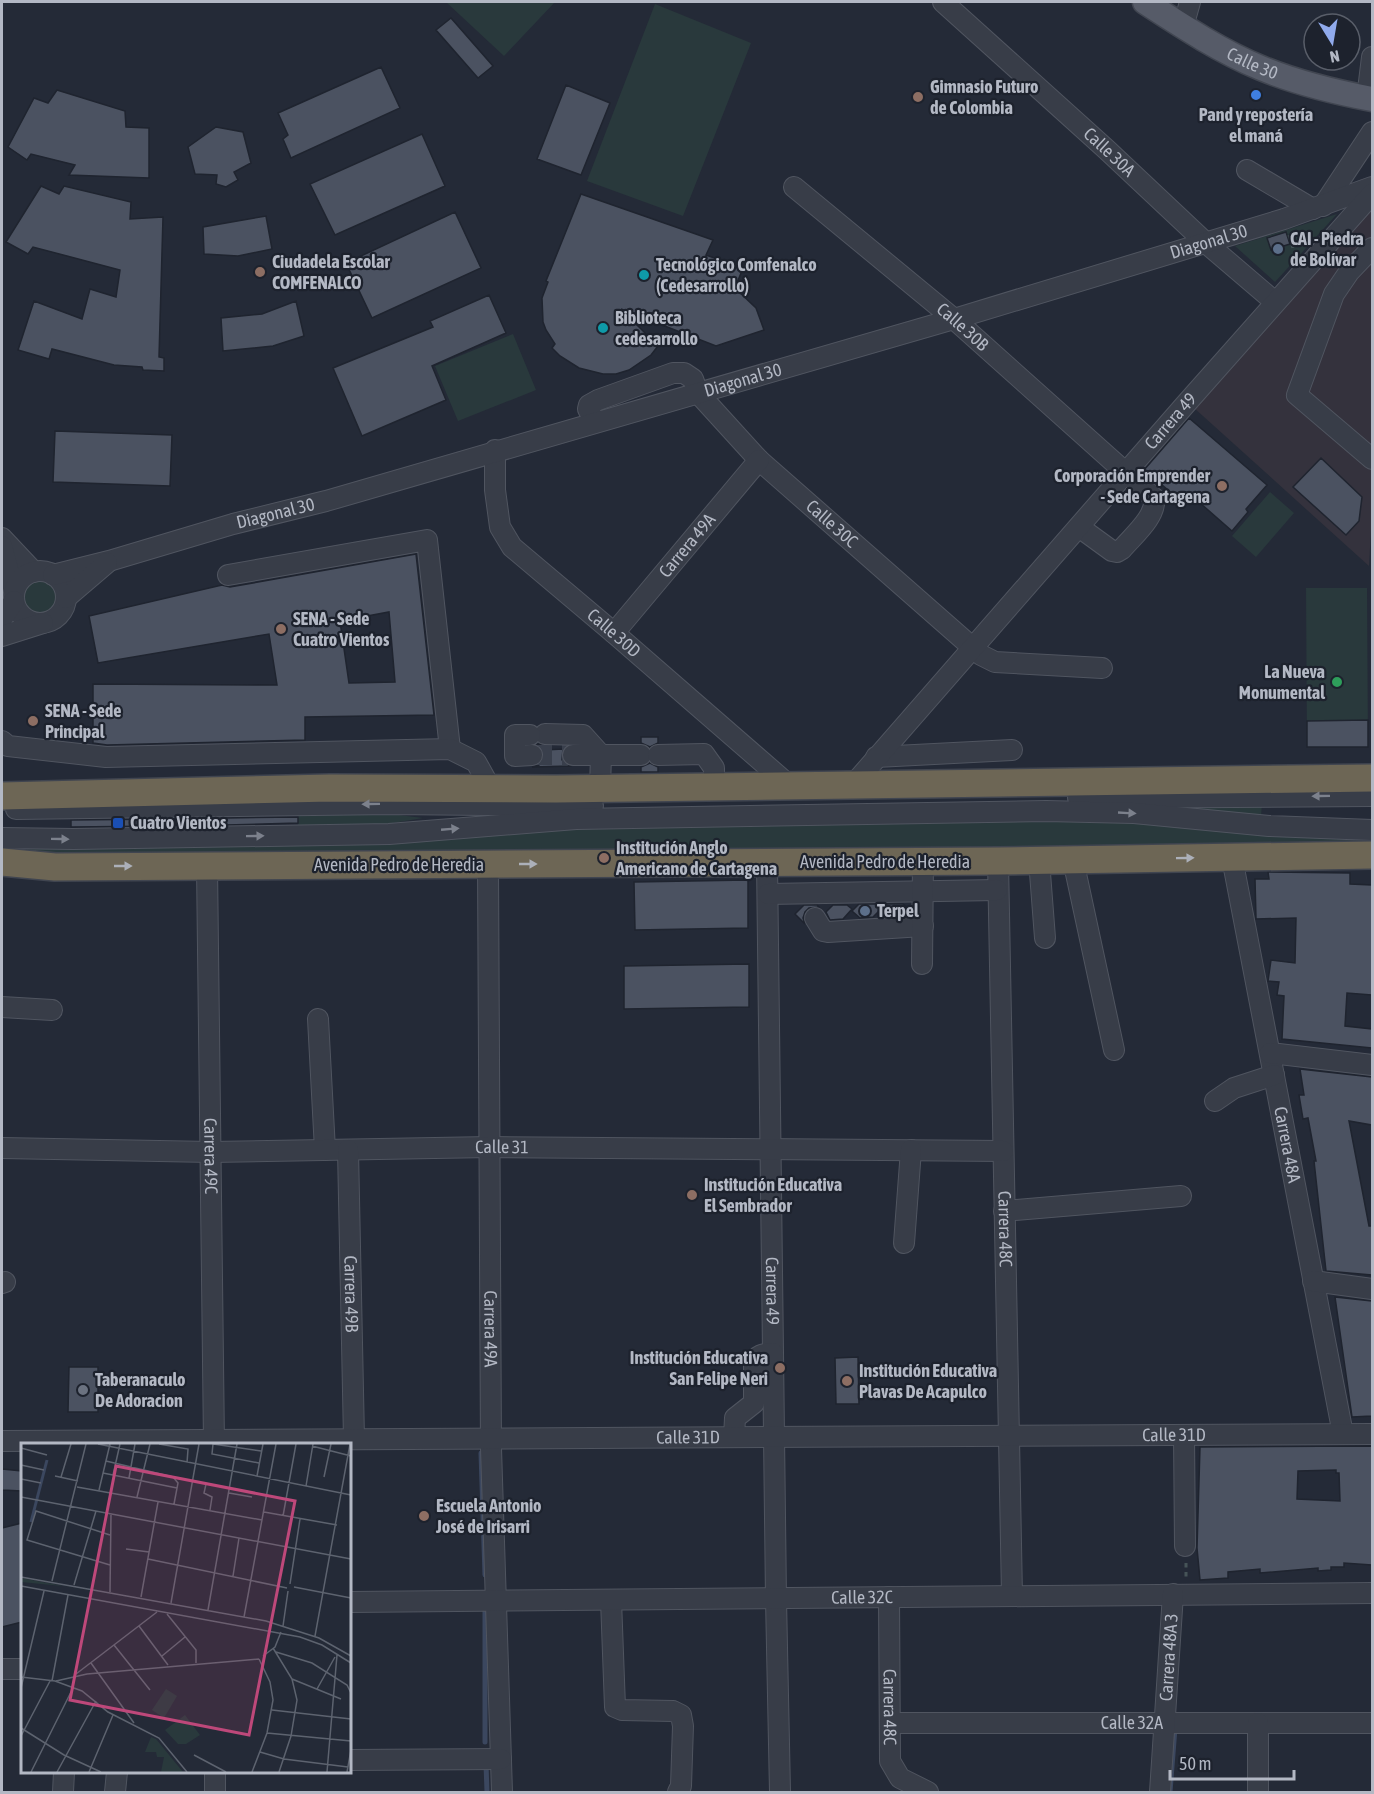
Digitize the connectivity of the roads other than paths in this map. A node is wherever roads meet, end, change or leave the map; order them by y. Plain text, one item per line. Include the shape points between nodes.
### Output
1 (943, 2) edge
2 (1145, 2) edge
3 (1190, 2) edge
4 (1183, 27) junction
5 (1372, 57) edge
6 (1370, 98) edge
7 (1372, 132) edge
8 (1247, 170) dead end
9 (795, 187) dead end
10 (1372, 187) edge
11 (1372, 194) edge
12 (1318, 208) junction
13 (1206, 243) junction
14 (1372, 248) edge
15 (1275, 302) junction
16 (954, 319) junction
17 (698, 393) junction
18 (495, 450) junction
19 (1372, 459) edge
20 (759, 460) junction
21 (1126, 472) junction
22 (1079, 527) junction
23 (2, 538) edge
24 (2, 546) edge
25 (109, 561) junction
26 (44, 573) junction
27 (228, 576) dead end
28 (14, 596) junction
29 (66, 598) junction
30 (2, 619) edge
31 (42, 623) junction
32 (614, 633) junction
33 (2, 636) edge
34 (972, 647) junction
35 (1102, 669) dead end
36 (2, 741) edge
37 (450, 749) junction
38 (1011, 750) dead end
39 (532, 755) tunnel mouth
40 (573, 755) tunnel mouth
41 (601, 755) junction
42 (656, 755) junction
43 (876, 757) junction
44 (1372, 778) edge
45 (853, 785) junction
46 (790, 786) junction
47 (714, 787) junction
48 (669, 788) junction
49 (491, 789) junction
50 (600, 789) junction
51 (2, 796) edge
52 (1372, 796) edge
53 (2, 809) edge
54 (1372, 830) edge
55 (2, 838) edge
56 (1372, 855) edge
57 (1232, 858) junction
58 (1039, 860) junction
59 (1073, 860) junction
60 (923, 861) junction
61 (998, 861) junction
62 (767, 862) junction
63 (813, 862) junction
64 (8, 864) edge
65 (488, 864) junction
66 (207, 866) junction
67 (997, 890) junction
68 (923, 892) junction
69 (768, 894) junction
70 (814, 904) junction
71 (923, 926) junction
72 (1045, 938) dead end
73 (922, 964) dead end
74 (2, 1007) edge
75 (52, 1010) dead end
76 (318, 1019) dead end
77 (1114, 1050) dead end
78 (1270, 1053) junction
79 (1372, 1065) edge
80 (1274, 1075) junction
81 (1215, 1101) dead end
82 (490, 1147) junction
83 (2, 1148) edge
84 (771, 1148) junction
85 (325, 1150) junction
86 (348, 1150) junction
87 (911, 1150) junction
88 (1003, 1151) junction
89 (211, 1152) junction
90 (1181, 1196) dead end
91 (1004, 1211) junction
92 (904, 1243) dead end
93 (1313, 1281) junction
94 (1372, 1289) edge
95 (773, 1353) junction
96 (1343, 1434) junction
97 (1372, 1434) edge
98 (1184, 1435) junction
99 (1009, 1436) junction
100 (734, 1437) junction
101 (774, 1437) junction
102 (491, 1438) junction
103 (354, 1439) junction
104 (2, 1441) edge
105 (214, 1442) edge
106 (1185, 1546) road end
107 (1372, 1593) edge
108 (1180, 1594) junction
109 (1012, 1596) junction
110 (890, 1597) junction
111 (776, 1599) junction
112 (611, 1600) junction
113 (495, 1601) junction
114 (351, 1602) edge
115 (2, 1669) edge
116 (21, 1669) edge
117 (890, 1723) junction
118 (1164, 1723) junction
119 (1258, 1723) junction
120 (1372, 1723) edge
121 (501, 1759) junction
122 (351, 1760) edge
123 (64, 1773) edge
124 (117, 1773) edge
125 (214, 1773) edge
126 (63, 1792) edge
127 (115, 1792) edge
128 (215, 1792) edge
129 (502, 1792) edge
130 (678, 1792) edge
131 (780, 1792) edge
132 (928, 1792) edge
133 (1160, 1792) edge
134 (1258, 1792) edge

1 - 13 street, Calle 30A
2 - 4 main road, Calle 30
3 - 4 street
4 - 6 main road, Calle 30 via 1296,81
5 - 6 street
7 - 12 street
8 - 12 street
9 - 16 street, Calle 30B
10 - 12 street, Diagonal 30
11 - 15 street, Carrera 49
12 - 13 street, Diagonal 30
13 - 15 street, Calle 30A
13 - 16 street, Diagonal 30
14 - 19 street via 1334,294 1297,395
15 - 21 street, Carrera 49
16 - 17 street, Diagonal 30
16 - 21 street, Calle 30B
17 - 18 street, Diagonal 30
17 - 20 street, Calle 30C
18 - 25 street, Diagonal 30
18 - 32 street, Calle 30D via 495,490 505,538
20 - 32 street, Carrera 49A
20 - 34 street, Calle 30C
21 - 22 street, Carrera 49
21 - 22 street, Calle 30B via 1154,498 1155,505 1122,549 1112,551
22 - 34 street, Carrera 49
23 - 26 street
24 - 28 street
25 - 26 street, Diagonal 30
25 - 29 street, Diagonal 30
26 - 28 street via 21,579
26 - 29 street via 63,585
27 - 37 street via 427,540
28 - 30 street
28 - 31 street via 22,616
29 - 31 street via 61,612
31 - 33 street
32 - 46 street, Calle 30D
34 - 35 street, Calle 30C via 995,662
34 - 43 street, Carrera 49
36 - 37 street via 8,746 106,757
37 - 49 street via 476,762
38 - 43 street
39 - 41 street via 515,756 515,735 583,735
40 - 41 street
41 - 42 street
41 - 50 street
42 - 47 street via 704,754 714,768
42 - 48 street
43 - 45 street, Carrera 49
44 - 45 highway
45 - 46 highway
46 - 47 highway
47 - 48 highway
48 - 50 highway
49 - 50 highway
49 - 51 highway via 330,788
52 -> 53 street
55 -> 54 street via 378,834 576,819 1046,811 1134,813 1269,826
56 - 57 highway, Avenida Pedro de Heredia
59 -> 57 highway, Avenida Pedro de Heredia
57 - 78 street, Carrera 48A
58 - 59 highway, Avenida Pedro de Heredia
58 - 61 highway, Avenida Pedro de Heredia
58 - 72 street
59 - 77 street
60 - 61 highway, Avenida Pedro de Heredia
60 - 63 highway, Avenida Pedro de Heredia
60 - 68 street
61 - 67 street, Carrera 48C
62 - 63 highway, Avenida Pedro de Heredia
65 -> 62 highway, Avenida Pedro de Heredia
62 - 69 street, Carrera 49
63 - 70 street
64 -> 66 highway, Avenida Pedro de Heredia
65 - 66 highway, Avenida Pedro de Heredia
65 - 82 street, Carrera 49A
66 - 89 street, Carrera 49C
67 - 68 street
67 - 88 street, Carrera 48C
68 - 70 street
68 - 71 street
69 - 70 street
69 - 84 street, Carrera 49
70 - 71 street via 823,931
71 - 73 street
74 - 75 street
76 - 85 street
78 - 79 street
78 - 80 street, Carrera 48A
80 - 81 street via 1234,1088
80 - 93 street, Carrera 48A
82 - 84 street, Calle 31
82 - 86 street, Calle 31
82 - 102 street, Carrera 49A
83 - 89 street, Calle 31
84 - 87 street, Calle 31
84 - 95 street, Carrera 49
85 - 86 street, Calle 31
85 - 89 street, Calle 31
86 - 103 street, Carrera 49B
87 - 88 street, Calle 31
87 - 92 street
88 - 91 street, Carrera 48C
89 - 105 street, Carrera 49C
90 - 91 street
91 - 99 street, Carrera 48C
93 - 94 street
93 - 96 street, Carrera 48A
95 - 100 street via 755,1359 754,1403 735,1418
95 - 101 street, Carrera 49
96 - 97 street, Calle 31D
96 - 98 street, Calle 31D
98 - 99 street, Calle 31D
98 - 106 street
99 - 101 street, Calle 31D
99 - 109 street, Carrera 48C
100 - 101 street, Calle 31D
100 - 102 street, Calle 31D
101 - 111 street, Carrera 49
102 - 103 street, Calle 31D
102 - 113 street, Carrera 49A
103 - 105 street, Calle 31D
104 - 105 street, Calle 31D
107 - 108 street, Calle 32C
108 - 109 street, Calle 32C
108 - 118 street, Carrera 48A 3
109 - 110 street, Calle 32C
110 - 111 street, Calle 32C
110 - 117 street, Carrera 48C
111 - 112 street, Calle 32C
111 - 131 street, Carrera 49
112 - 113 street, Calle 32C
112 - 130 street via 615,1707 673,1711 681,1715
113 - 114 street, Calle 32C
113 - 121 street, Carrera 49A
115 - 116 street
117 - 118 street, Calle 32A
117 - 132 street, Carrera 48C via 890,1761 900,1778
118 - 119 street, Calle 32A
118 - 133 street, Carrera 48A 3
119 - 120 street, Calle 32A
119 - 134 street
121 - 122 street
121 - 129 street, Carrera 49A
123 - 126 street
124 - 127 street
125 - 128 street

